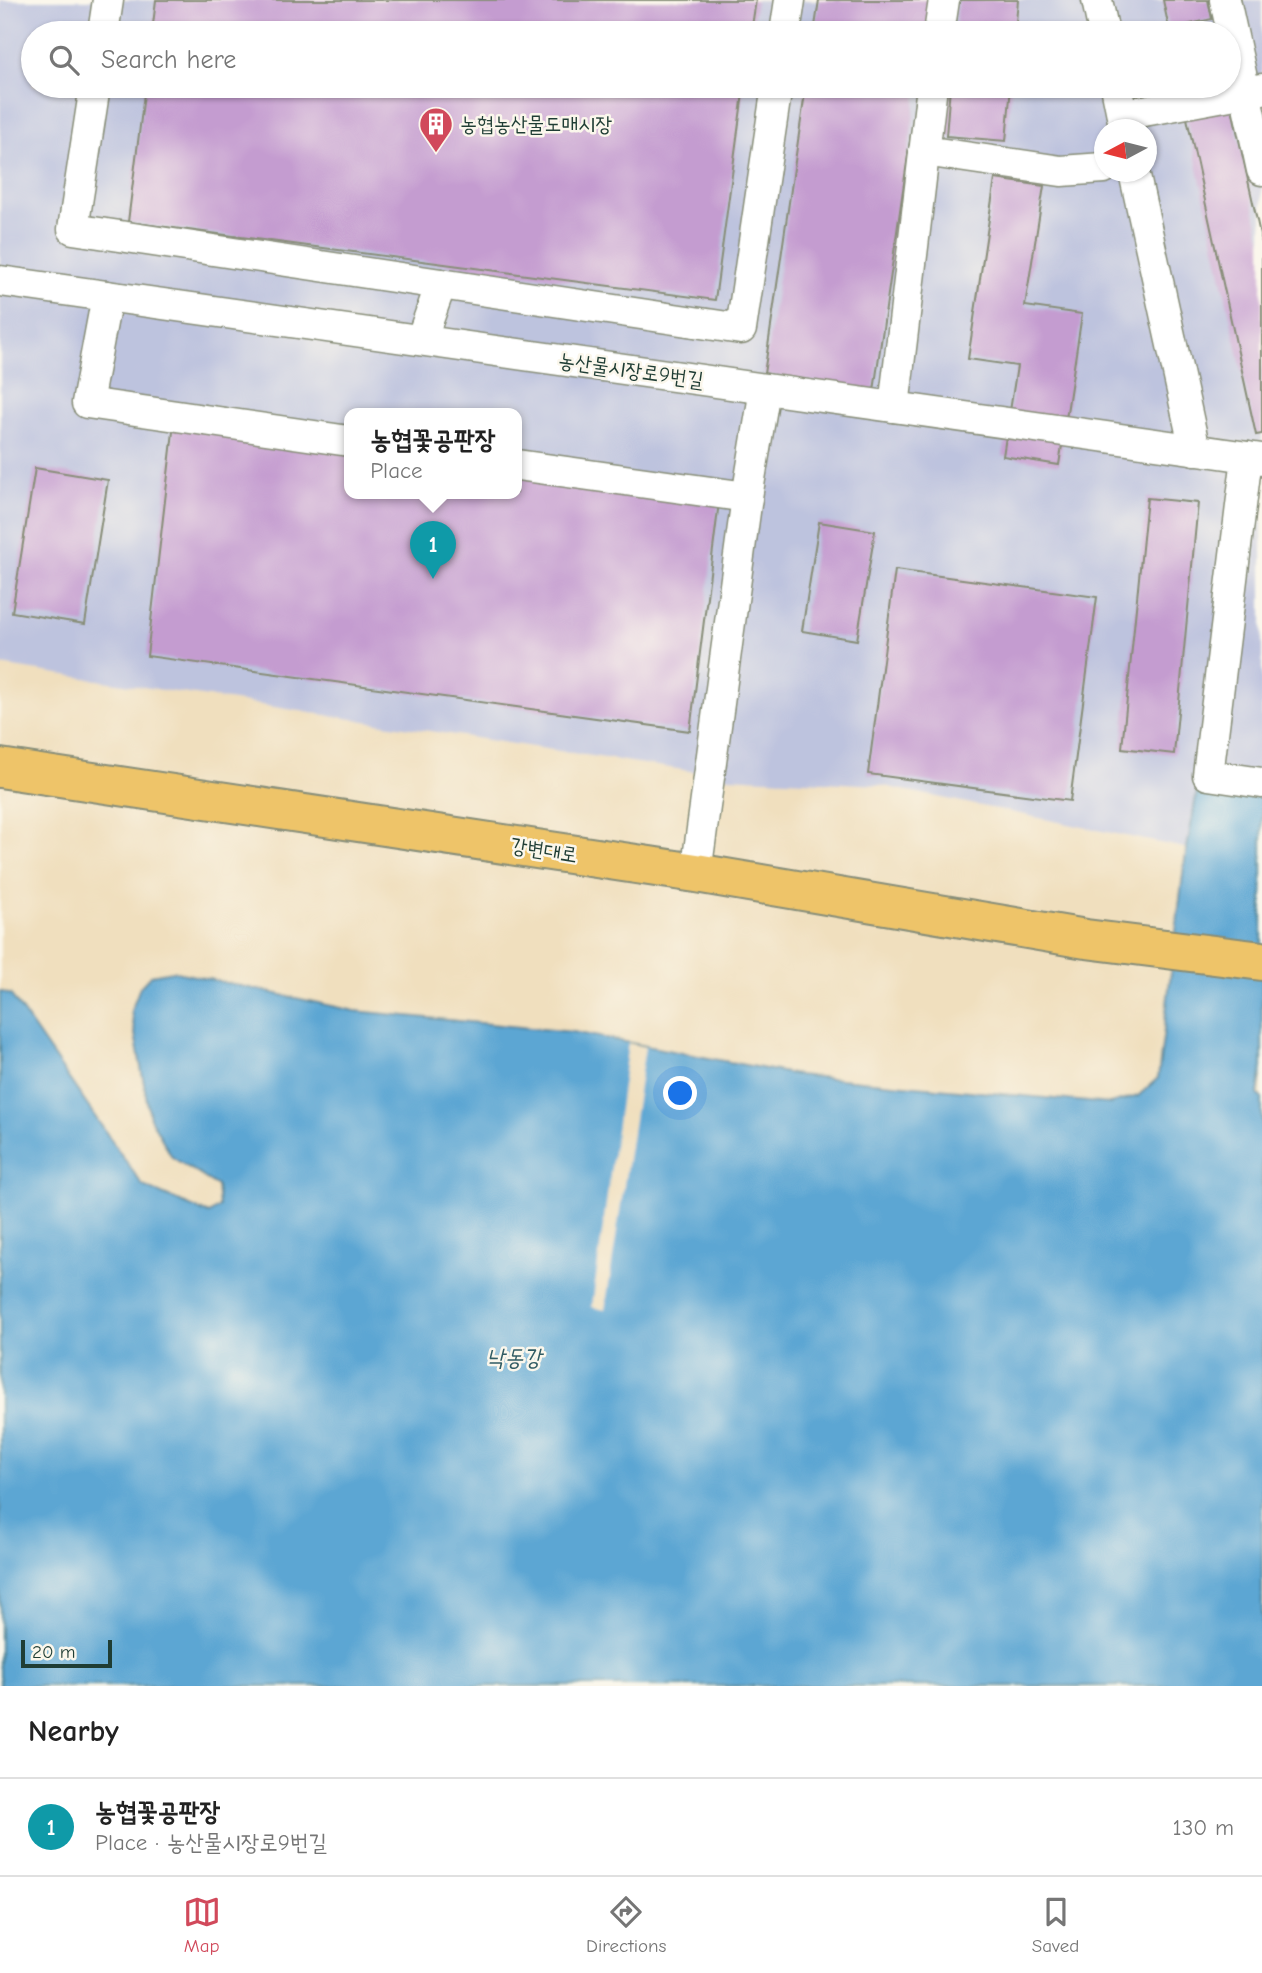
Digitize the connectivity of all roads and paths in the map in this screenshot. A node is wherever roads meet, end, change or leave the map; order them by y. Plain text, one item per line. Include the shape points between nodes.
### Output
1 (108, 0) edge
2 (790, 0) edge
3 (944, 0) edge
4 (1097, 0) edge
5 (1225, 0) edge
6 (105, 21) edge
7 (787, 21) edge
8 (941, 21) edge
9 (1101, 21) edge
10 (1232, 21) edge
11 (1241, 51) edge
12 (1253, 90) edge
13 (93, 98) edge
14 (776, 98) edge
15 (930, 98) edge
16 (1119, 98) edge
17 (1221, 98) edge
18 (1123, 119) edge
19 (1136, 119) edge
20 (924, 150) junction
21 (1094, 169) edge
22 (1262, 170) edge
23 (1136, 182) edge
24 (0, 281) edge
25 (442, 284) junction
26 (107, 296) junction
27 (421, 340) junction
28 (765, 389) junction
29 (894, 407) junction
30 (344, 440) edge
31 (1195, 450) junction
32 (1254, 458) edge
33 (522, 466) edge
34 (747, 497) junction
35 (0, 768) edge
36 (1262, 783) edge
37 (696, 873) junction
38 (1262, 961) edge

1 - 6 street
2 - 7 street
3 - 8 street
4 - 9 street
5 - 10 street
11 - 12 street
12 - 22 street
13 - 25 street via 73,229
14 - 25 street via 741,329
15 - 20 street
16 - 18 street
17 - 19 street
20 - 21 street via 1061,171
20 - 29 street
23 - 31 street
24 - 26 street, 농산물시장로9번길
25 - 27 street
26 - 27 street, 농산물시장로9번길
26 - 30 street via 87,403
27 - 28 street, 농산물시장로9번길
28 - 29 street, 농산물시장로9번길
28 - 34 street
29 - 31 street, 농산물시장로9번길
31 - 32 street, 농산물시장로9번길
32 - 36 street via 1208,775
33 - 34 street
34 - 37 street
35 - 37 main road, 강변대로
37 - 38 main road, 강변대로 via 1086,939

